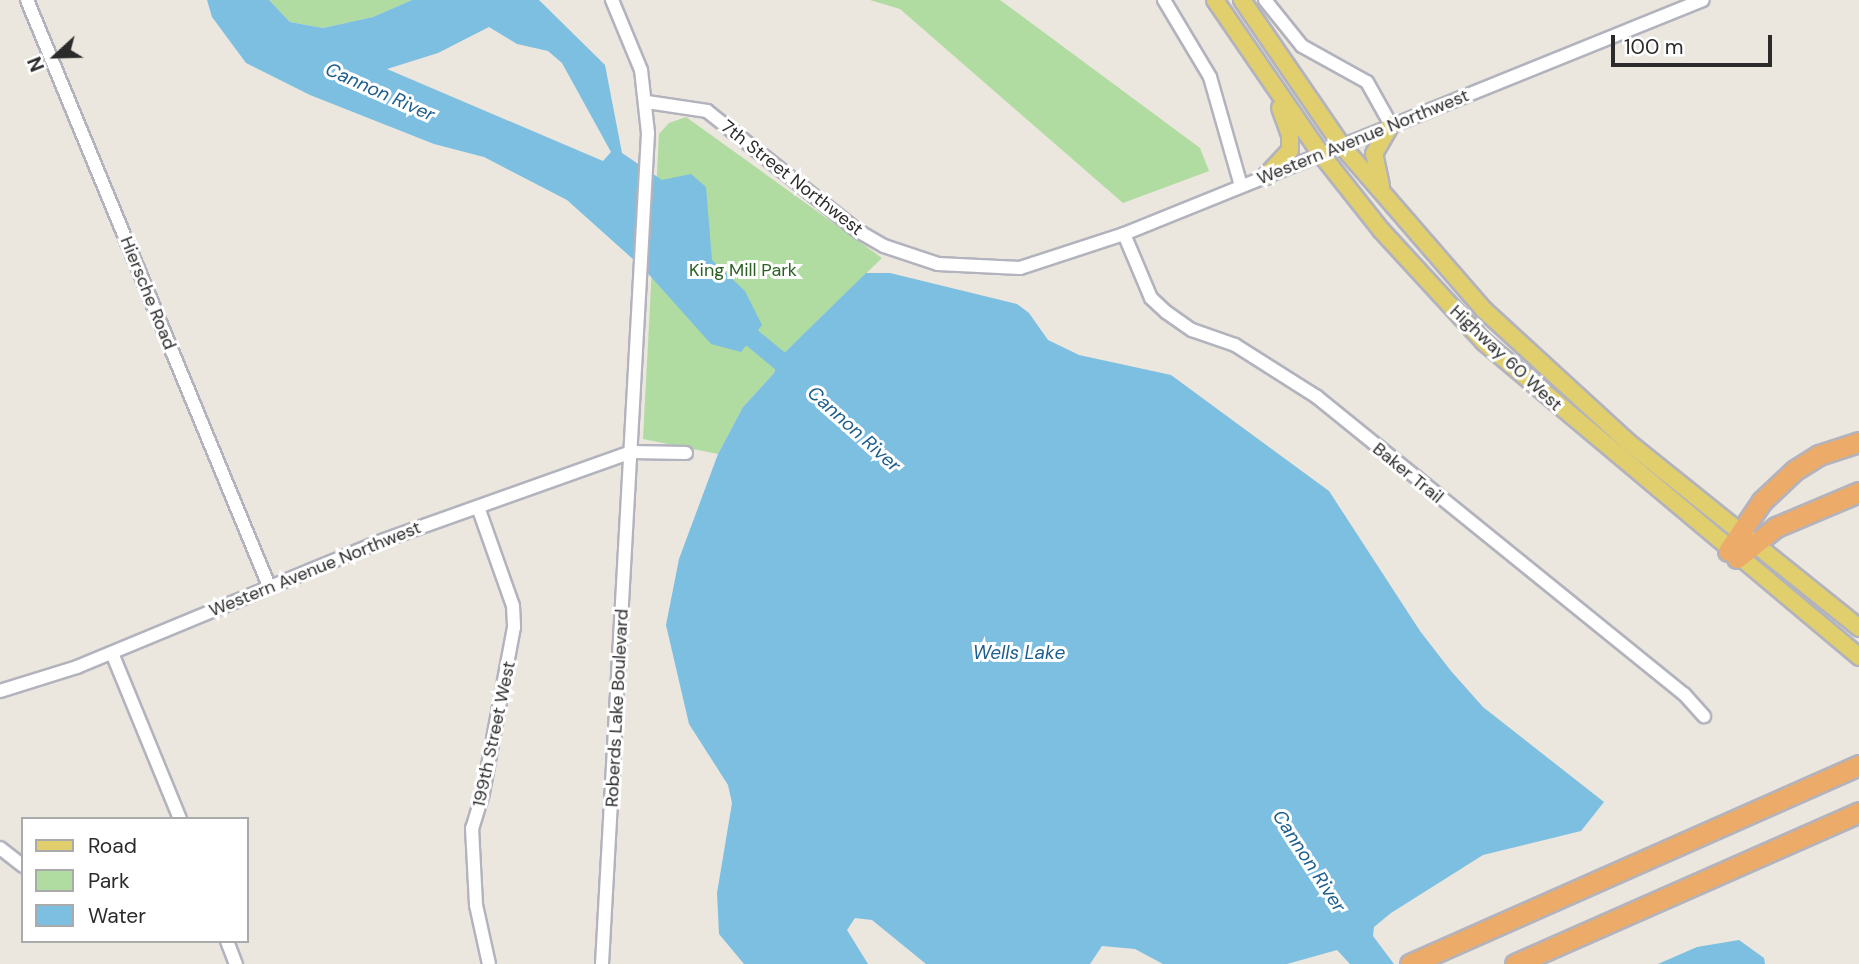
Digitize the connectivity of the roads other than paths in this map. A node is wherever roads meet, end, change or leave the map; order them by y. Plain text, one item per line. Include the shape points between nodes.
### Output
1 (27, 0) edge
2 (612, 0) edge
3 (1164, 0) edge
4 (1215, 0) edge
5 (1242, 0) edge
6 (1265, 0) edge
7 (1703, 0) edge
8 (1264, 74) junction
9 (647, 102) junction
10 (1391, 125) junction
11 (1342, 146) junction
12 (1321, 154) junction
13 (1266, 176) junction
14 (1241, 186) junction
15 (1394, 210) junction
16 (1124, 234) junction
17 (1020, 268) joint
18 (1859, 442) edge
19 (632, 452) junction
20 (686, 453) dead end
21 (1859, 492) edge
22 (478, 507) junction
23 (1746, 538) junction
24 (1733, 554) junction
25 (269, 586) junction
26 (1859, 628) edge
27 (112, 653) junction
28 (1859, 657) edge
29 (0, 691) edge
30 (1704, 716) dead end
31 (1859, 765) edge
32 (1859, 812) edge
33 (179, 817) edge
34 (0, 848) edge
35 (21, 864) edge
36 (228, 943) edge
37 (1412, 963) edge
38 (236, 964) edge
39 (489, 964) edge
40 (602, 964) edge
41 (1515, 964) edge

1 - 25 street, Hiersche Road
2 - 9 street via 633,42
3 - 14 street via 1210,77
4 - 8 main road, Highway 60 West
5 - 11 main road, Highway 60 West
6 - 10 street via 1302,46 1367,82
7 - 10 street, Western Avenue Northwest
8 - 12 main road, Highway 60 West
8 - 13 main road via 1291,143 1286,158
9 - 17 street, 7th Street Northwest via 707,111 884,246 938,264
9 - 19 street
10 - 11 street, Western Avenue Northwest
10 - 15 main road via 1380,138 1373,161
11 - 12 street, Western Avenue Northwest
11 - 15 main road, Highway 60 West
12 - 13 street, Western Avenue Northwest
12 - 24 main road, Highway 60 West via 1398,249 1484,342
13 - 14 street, Western Avenue Northwest
14 - 16 street, Western Avenue Northwest
15 - 23 main road, Highway 60 West via 1539,364
16 - 17 street, Western Avenue Northwest
16 - 30 street, Baker Trail via 1151,298 1166,312 1192,330 1235,345 1317,397 1644,661
18 - 23 highway via 1819,455 1795,470 1762,501
19 - 20 street
19 - 22 street, Western Avenue Northwest
19 - 40 street, Roberds Lake Boulevard
21 - 23 highway
22 - 25 street, Western Avenue Northwest
22 - 39 street, 199th Street West via 513,606 514,627 492,753 472,828 476,905
23 - 24 highway
23 - 26 main road, Highway 60 West
24 - 28 main road, Highway 60 West
25 - 27 street, Western Avenue Northwest
27 - 29 street, Western Avenue Northwest
27 - 33 street
31 - 37 highway
32 - 41 highway
34 - 35 street
36 - 38 street

